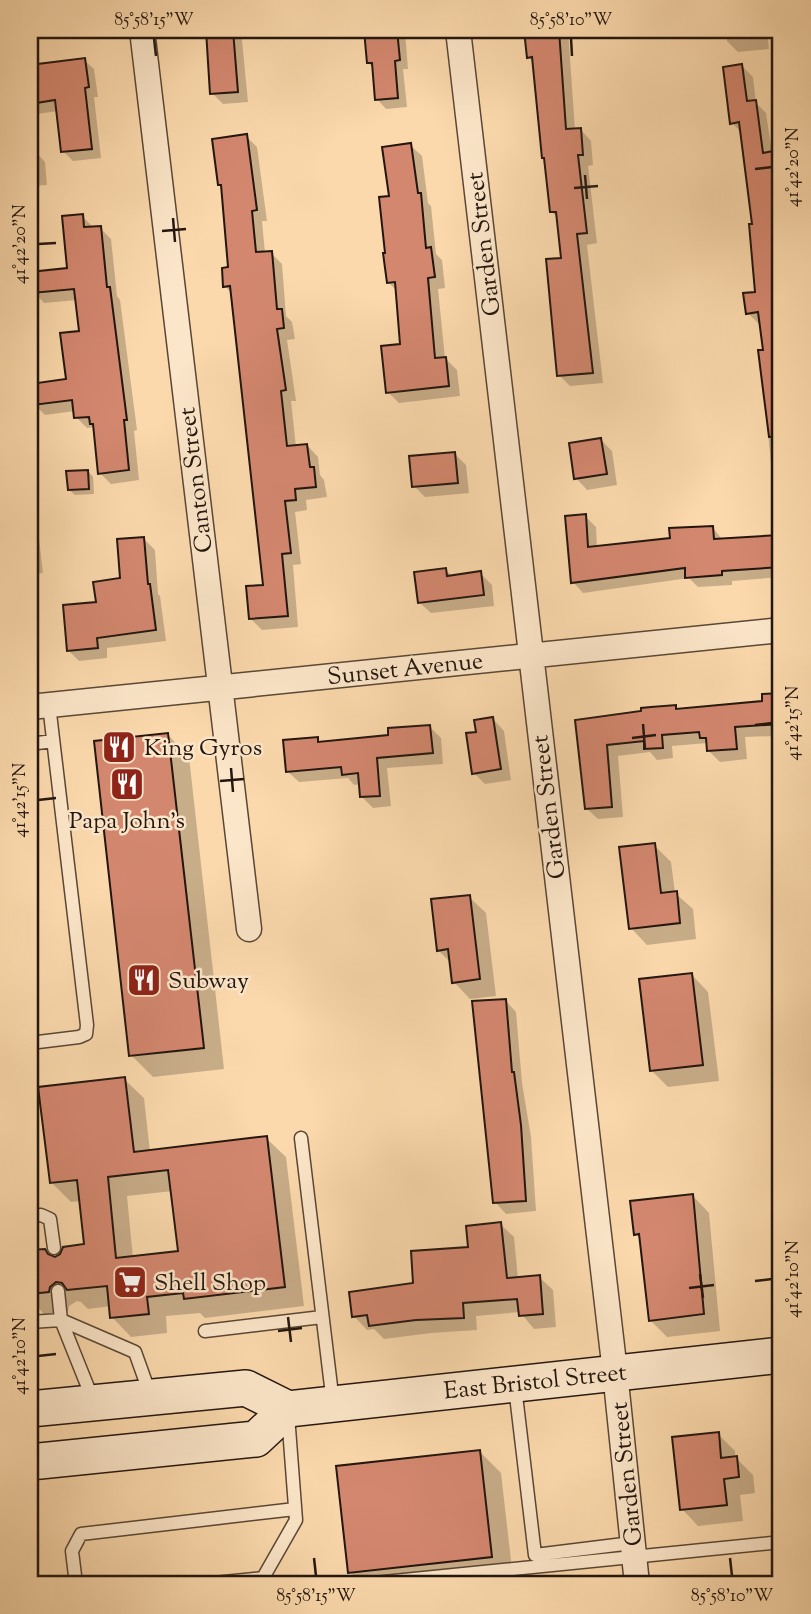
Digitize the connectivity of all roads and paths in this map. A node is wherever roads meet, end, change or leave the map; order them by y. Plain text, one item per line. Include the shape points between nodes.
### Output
1 (142, 30) edge
2 (458, 30) edge
3 (781, 629) edge
4 (530, 654) junction
5 (219, 687) junction
6 (39, 706) edge
7 (53, 741) junction
8 (30, 744) edge
9 (249, 929) dead end
10 (30, 1044) edge
11 (301, 1138) dead end
12 (30, 1216) edge
13 (54, 1248) dead end
14 (58, 1291) dead end
15 (322, 1317) junction
16 (61, 1320) junction
17 (30, 1322) edge
18 (205, 1331) dead end
19 (781, 1355) edge
20 (615, 1372) junction
21 (514, 1383) junction
22 (152, 1398) junction
23 (94, 1403) junction
24 (333, 1404) junction
25 (30, 1409) edge
26 (288, 1409) junction
27 (30, 1462) edge
28 (295, 1509) junction
29 (781, 1542) edge
30 (633, 1550) junction
31 (264, 1581) edge
32 (76, 1584) edge
33 (204, 1584) edge
34 (364, 1584) edge
35 (637, 1584) edge

1 - 5 street, Canton Street
2 - 4 street, Garden Street
3 - 4 street, Sunset Avenue
4 - 5 street, Sunset Avenue
4 - 20 street, Garden Street
5 - 6 street, Sunset Avenue
5 - 9 street, Canton Street
6 - 7 lane
7 - 8 lane
7 - 10 lane via 88,1025 86,1034 79,1037
11 - 15 lane
12 - 13 lane via 50,1219
14 - 16 lane
15 - 18 lane
15 - 24 lane
16 - 17 lane
16 - 22 lane via 135,1352
16 - 23 lane
19 - 20 main road, East Bristol Street
20 - 21 main road, East Bristol Street
20 - 30 street, Garden Street
21 - 24 main road, East Bristol Street
21 - 30 lane via 535,1555
22 - 23 main road
22 - 26 main road via 246,1388
23 - 25 main road
24 - 26 main road, East Bristol Street
26 - 27 main road via 256,1439
26 - 28 lane
28 - 31 lane via 296,1520
28 - 32 lane via 81,1534 72,1551
29 - 30 lane
30 - 34 lane
30 - 35 street, Garden Street
31 - 33 lane

